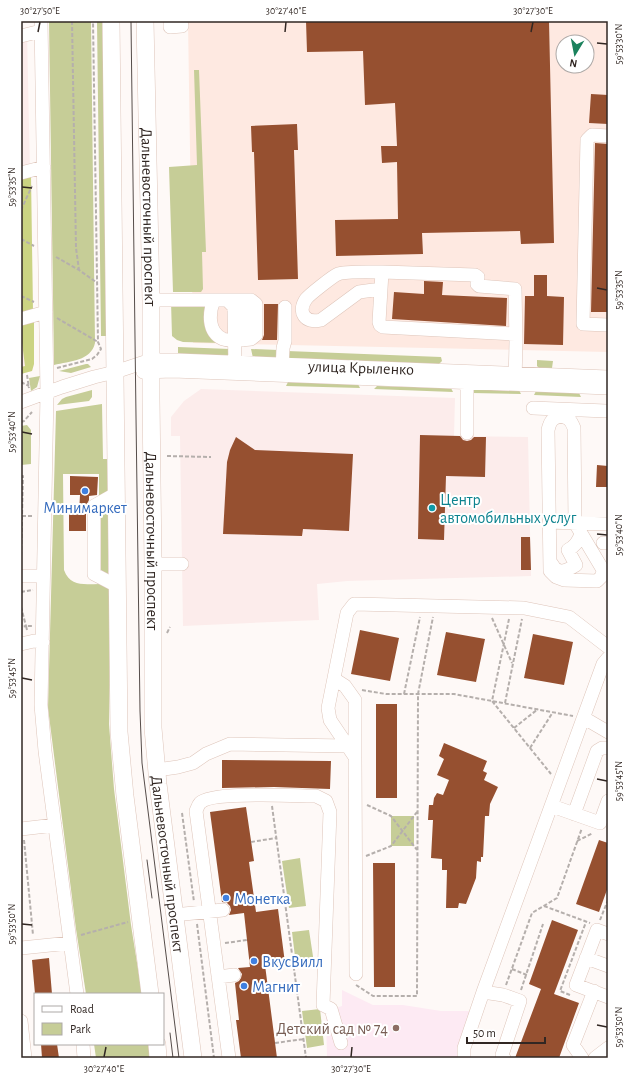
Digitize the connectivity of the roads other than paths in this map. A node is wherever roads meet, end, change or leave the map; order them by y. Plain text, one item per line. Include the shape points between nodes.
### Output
1 (111, 21) edge
2 (145, 21) edge
3 (170, 21) edge
4 (181, 21) edge
5 (41, 26) edge
6 (21, 36) edge
7 (608, 136) edge
8 (44, 167) junction
9 (21, 173) edge
10 (382, 272) junction
11 (381, 289) junction
12 (151, 300) junction
13 (214, 300) junction
14 (227, 300) junction
15 (285, 307) dead end
16 (46, 312) junction
17 (21, 319) edge
18 (608, 324) edge
19 (515, 334) junction
20 (239, 340) junction
21 (151, 366) junction
22 (235, 368) junction
23 (282, 370) junction
24 (115, 372) junction
25 (608, 377) edge
26 (515, 379) junction
27 (532, 379) junction
28 (467, 382) junction
29 (608, 388) edge
30 (47, 393) junction
31 (21, 402) edge
32 (533, 408) dead end
33 (606, 411) dead end
34 (467, 433) dead end
35 (117, 493) junction
36 (549, 522) junction
37 (608, 524) edge
38 (578, 528) junction
39 (549, 556) junction
40 (154, 564) junction
41 (182, 564) dead end
42 (21, 576) edge
43 (43, 576) junction
44 (118, 586) junction
45 (24, 638) edge
46 (43, 642) junction
47 (608, 647) edge
48 (608, 658) edge
49 (334, 679) junction
50 (584, 718) junction
51 (608, 732) edge
52 (348, 746) junction
53 (608, 748) edge
54 (355, 757) junction
55 (157, 770) junction
56 (608, 802) edge
57 (552, 806) junction
58 (580, 816) junction
59 (55, 825) junction
60 (22, 829) edge
61 (223, 910) dead end
62 (210, 911) junction
63 (174, 915) junction
64 (600, 930) edge
65 (70, 943) junction
66 (21, 948) edge
67 (586, 958) junction
68 (608, 966) edge
69 (356, 974) road end
70 (234, 975) dead end
71 (218, 977) junction
72 (594, 991) junction
73 (483, 992) junction
74 (76, 993) edge
75 (150, 993) edge
76 (608, 997) edge
77 (21, 1021) edge
78 (341, 1043) dead end
79 (83, 1045) edge
80 (157, 1045) edge
81 (608, 1048) edge
82 (224, 1055) edge
83 (201, 1056) edge
84 (25, 1058) edge
85 (84, 1058) edge
86 (158, 1058) edge
87 (464, 1058) edge
88 (504, 1058) edge
89 (582, 1058) edge
90 (595, 1058) edge

1 - 24 main road
2 - 12 main road, Дальневосточный проспект
3 - 4 street via 170,27 182,26
5 - 6 street
5 - 8 street
7 - 18 street via 592,135 587,140 583,324
8 - 9 street
8 - 16 street
10 - 11 street
10 - 11 street via 335,275 308,297 303,306 304,316 308,321 321,320 359,292
10 - 19 street via 475,275 478,277 479,286 515,289
11 - 19 street via 379,322 384,328
12 - 13 street
12 - 21 main road, Дальневосточный проспект
13 - 14 street
13 - 20 street via 210,309 214,329 222,338
14 - 20 street via 234,307
14 - 20 street via 251,300 256,304 256,335 251,340
15 - 23 street
16 - 17 street
16 - 30 street
19 - 26 street
20 - 22 street
21 - 22 street, улица Крыленко via 174,360
21 - 24 street, улица Крыленко
21 - 40 main road, Дальневосточный проспект
22 - 23 street, улица Крыленко
23 - 26 street, улица Крыленко
23 - 28 street, улица Крыленко
24 - 30 street, улица Крыленко
24 - 35 main road
25 - 27 street, улица Крыленко
26 - 27 street, улица Крыленко
26 - 28 street, улица Крыленко
27 - 29 street, улица Крыленко
28 - 34 street
30 - 31 street, улица Крыленко
30 - 43 street
32 - 33 street
35 - 44 main road
35 - 44 street via 94,506 94,574
36 - 38 street
36 - 38 street via 548,430 549,422 560,416 571,421 574,428
36 - 39 street
37 - 38 street
38 - 39 street via 579,541 568,550 576,565 566,571 560,571 553,567
38 - 39 street via 603,570 597,581 564,580 556,577 550,571
40 - 41 street
40 - 55 main road, Дальневосточный проспект via 153,728
42 - 43 street
43 - 46 street
44 - 75 main road via 119,732
45 - 46 street
46 - 59 street via 42,720
47 - 49 street via 569,617 518,608 354,604 347,613
48 - 50 street via 603,664
49 - 52 street via 328,708 330,720
49 - 54 street via 345,686 355,700
50 - 51 street
50 - 57 street
52 - 54 street
52 - 55 street via 230,744 206,754 193,763
53 - 58 street via 597,750
54 - 69 street
55 - 63 main road, Дальневосточный проспект
56 - 58 street via 600,823
57 - 58 street
57 - 73 street
59 - 60 street
59 - 65 street
61 - 62 street
62 - 63 street
62 - 71 street
62 - 78 street via 196,811 200,803 207,799 236,795 316,796 326,801 330,812 323,1005 331,1010
63 - 83 main road, Дальневосточный проспект
64 - 67 street
65 - 66 street
65 - 74 street
67 - 68 street
67 - 72 street via 576,985
70 - 71 street
71 - 82 street
72 - 76 street
72 - 89 street via 573,1045
73 - 87 street via 464,1048
73 - 88 street via 520,1001 502,1055
77 - 84 street
79 - 85 street
80 - 86 main road
81 - 90 street

